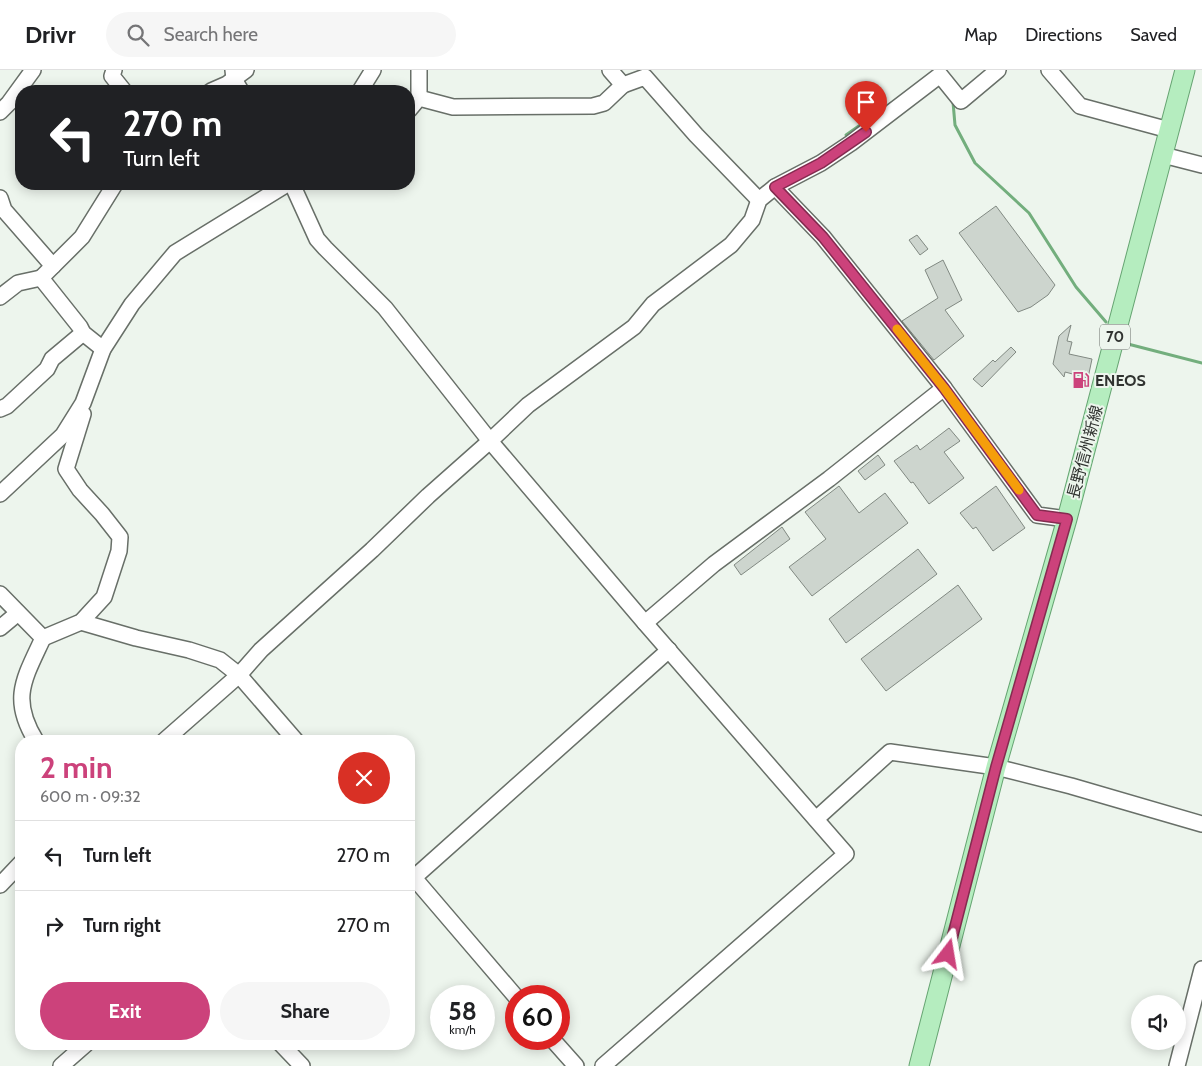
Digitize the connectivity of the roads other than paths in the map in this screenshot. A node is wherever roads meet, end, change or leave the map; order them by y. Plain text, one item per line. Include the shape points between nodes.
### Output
1 (33, 70) edge
2 (114, 70) edge
3 (373, 70) edge
4 (419, 70) edge
5 (610, 70) edge
6 (998, 70) edge
7 (1048, 70) edge
8 (1185, 70) edge
9 (239, 77) edge
10 (22, 85) edge
11 (119, 85) edge
12 (224, 85) edge
13 (364, 85) edge
14 (623, 85) junction
15 (15, 96) edge
16 (415, 97) edge
17 (415, 104) edge
18 (0, 112) edge
19 (1169, 130) junction
20 (1163, 154) junction
21 (1202, 165) edge
22 (775, 187) junction
23 (111, 190) edge
24 (277, 190) edge
25 (295, 190) edge
26 (0, 198) edge
27 (759, 200) junction
28 (53, 266) junction
29 (41, 278) junction
30 (4, 289) edge
31 (83, 333) junction
32 (103, 349) junction
33 (944, 388) junction
34 (83, 403) junction
35 (0, 409) edge
36 (490, 441) junction
37 (0, 494) edge
38 (1067, 519) junction
39 (0, 594) edge
40 (18, 613) junction
41 (81, 622) junction
42 (645, 623) junction
43 (0, 628) edge
44 (43, 638) junction
45 (669, 650) junction
46 (239, 674) junction
47 (32, 735) edge
48 (171, 735) edge
49 (291, 735) edge
50 (996, 767) junction
51 (816, 819) junction
52 (1202, 824) edge
53 (15, 869) edge
54 (415, 873) edge
55 (415, 883) edge
56 (0, 885) edge
57 (1202, 969) edge
58 (505, 985) edge
59 (79, 1050) edge
60 (287, 1050) edge
61 (562, 1050) edge
62 (61, 1066) edge
63 (302, 1066) edge
64 (576, 1066) edge
65 (603, 1066) edge
66 (919, 1066) edge
67 (1176, 1066) edge

1 - 10 street
2 - 11 street via 112,76
3 - 13 street
4 - 16 street
5 - 14 street
6 - 22 street via 961,101 940,75 851,143
7 - 19 street via 1080,106
8 - 19 main road, 長野信州新線 / 70
9 - 12 street
14 - 17 street via 604,103 593,106 453,107
14 - 27 street via 645,77
15 - 18 street
19 - 20 main road, 長野信州新線 / 70
20 - 21 street
20 - 38 main road, 長野信州新線 / 70
22 - 27 street
22 - 33 street via 823,237
23 - 28 street via 82,237
24 - 32 street via 175,253 132,304
25 - 36 street via 324,248 385,308
26 - 28 street via 4,210
27 - 36 street via 752,220 731,245 654,304 634,327 528,405
28 - 29 street
29 - 30 street
29 - 31 street
31 - 32 street
31 - 35 street via 52,359 47,369 7,406
32 - 34 street
33 - 38 street via 1037,515
33 - 42 street via 714,564
34 - 37 street via 63,435
34 - 41 street via 66,469 120,537 119,551 104,597
36 - 42 street
36 - 46 street via 261,650
38 - 50 main road, 長野信州新線 / 70
39 - 40 street
40 - 43 street
40 - 44 street
41 - 44 street
41 - 46 street via 190,650 220,660
42 - 45 street
44 - 47 street via 29,666 20,698
45 - 51 street
45 - 54 street
46 - 48 street
46 - 49 street
50 - 51 street via 890,752
50 - 52 street
50 - 66 main road, 長野信州新線 / 70
51 - 65 street via 846,854
53 - 56 street
55 - 58 street
57 - 67 street
59 - 62 street
60 - 63 street
61 - 64 street

